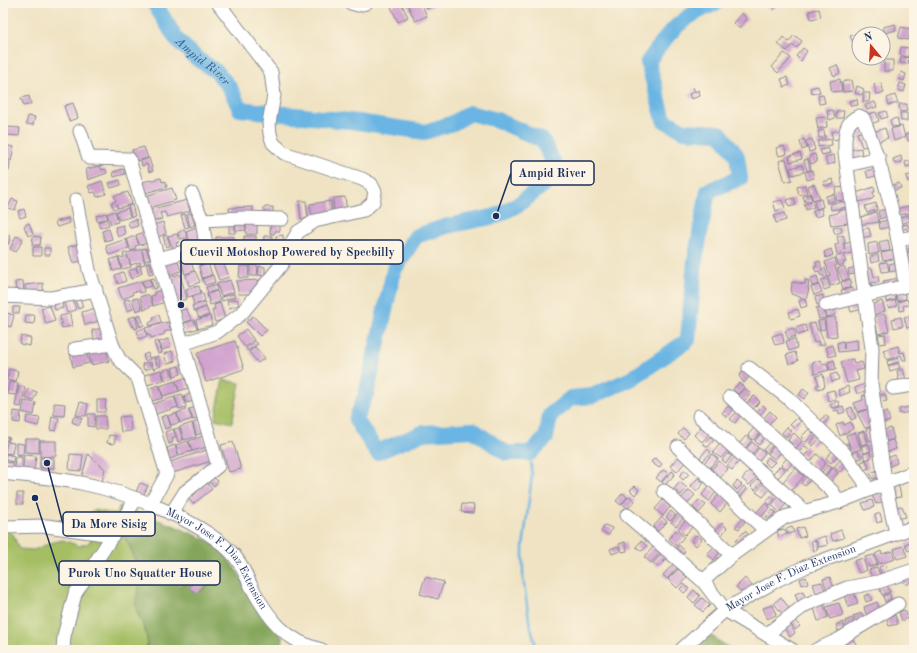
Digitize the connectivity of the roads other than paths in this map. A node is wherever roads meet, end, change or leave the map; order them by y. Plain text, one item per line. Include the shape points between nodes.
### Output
1 (218, 3) edge
2 (350, 3) edge
3 (366, 3) edge
4 (80, 132) dead end
5 (879, 158) junction
6 (847, 165) junction
7 (192, 194) dead end
8 (76, 200) dead end
9 (282, 219) dead end
10 (202, 220) junction
11 (914, 237) edge
12 (898, 240) junction
13 (206, 246) junction
14 (288, 249) junction
15 (158, 259) junction
16 (909, 284) edge
17 (96, 290) junction
18 (866, 294) junction
19 (3, 296) edge
20 (826, 305) dead end
21 (112, 344) junction
22 (183, 344) junction
23 (75, 349) dead end
24 (749, 368) dead end
25 (914, 385) edge
26 (893, 388) dead end
27 (730, 396) dead end
28 (699, 416) dead end
29 (678, 447) dead end
30 (914, 472) edge
31 (3, 473) edge
32 (885, 483) junction
33 (867, 490) junction
34 (664, 491) dead end
35 (136, 499) junction
36 (839, 502) junction
37 (150, 505) junction
38 (804, 511) junction
39 (171, 514) junction
40 (627, 514) dead end
41 (3, 527) edge
42 (914, 527) edge
43 (765, 530) junction
44 (896, 533) junction
45 (112, 535) junction
46 (732, 555) junction
47 (914, 570) edge
48 (703, 581) junction
49 (898, 604) dead end
50 (725, 610) junction
51 (767, 634) junction
52 (63, 650) edge
53 (322, 650) edge
54 (681, 650) edge
55 (792, 650) edge
56 (816, 650) edge

1 - 14 street via 271,72 274,95 269,123 273,143 284,153 362,179 371,184 375,192 373,202 364,210 315,221 298,232
2 - 3 street
4 - 15 street via 89,158 129,159
5 - 6 street
5 - 6 street via 863,118 859,116 850,121 845,134
5 - 12 street
6 - 18 street
7 - 10 street
8 - 17 street via 89,270
9 - 10 street
10 - 13 street
11 - 12 street
12 - 16 street
13 - 14 street
13 - 15 street
14 - 22 street via 282,264 242,313 217,332
15 - 22 street
16 - 18 street
17 - 19 street via 51,298
17 - 21 street
18 - 20 street
18 - 32 street via 872,348 871,383
21 - 23 street
21 - 37 street via 119,359 138,378 166,474
22 - 39 street via 218,466 185,492
24 - 33 street via 788,398 844,453 864,481
25 - 26 street
27 - 36 street via 832,491
28 - 38 street
29 - 43 street
30 - 32 street
31 - 35 street, Mayor Jose F. Diaz Extension via 82,483
32 - 33 street
32 - 44 street
33 - 36 street
34 - 46 street
35 - 37 street, Mayor Jose F. Diaz Extension
35 - 45 street
36 - 38 street
37 - 39 street, Mayor Jose F. Diaz Extension
38 - 43 street via 785,517
39 - 53 street, Mayor Jose F. Diaz Extension via 200,528 230,551 241,564 274,622 287,635 304,645
40 - 48 street
41 - 45 street via 47,526
42 - 44 street, Mayor Jose F. Diaz Extension
43 - 46 street
44 - 50 street, Mayor Jose F. Diaz Extension via 805,566
45 - 52 street via 75,594
46 - 48 street
47 - 51 street via 878,582 847,588 805,605
48 - 50 street
49 - 56 street via 838,640
50 - 51 street
50 - 54 street, Mayor Jose F. Diaz Extension
51 - 55 street

